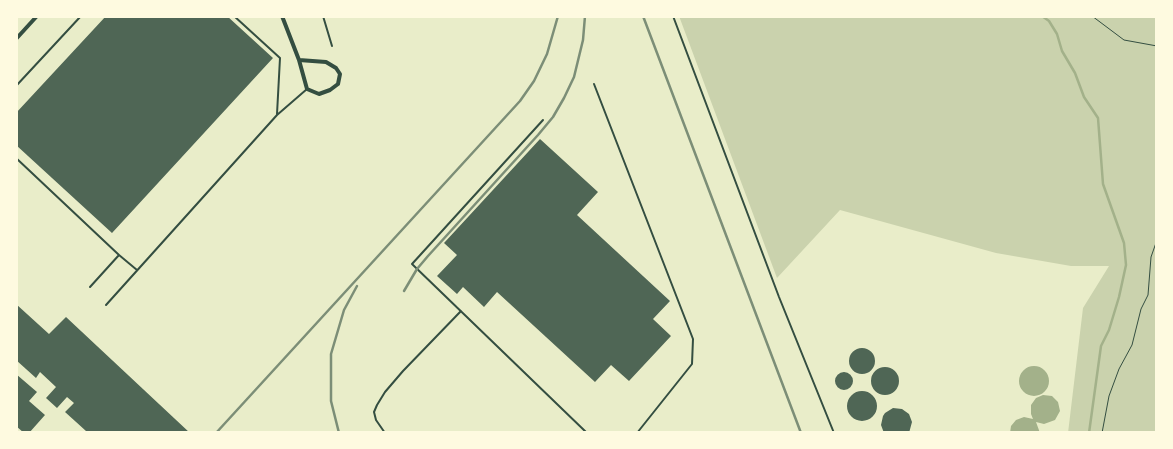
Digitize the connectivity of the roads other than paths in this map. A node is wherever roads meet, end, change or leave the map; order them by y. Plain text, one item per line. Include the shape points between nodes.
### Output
1 (37, 16) edge
2 (81, 16) edge
3 (234, 16) edge
4 (282, 16) edge
5 (324, 16) edge
6 (673, 16) edge
7 (16, 39) edge
8 (332, 46) dead end
9 (299, 60) junction
10 (594, 84) dead end
11 (16, 86) edge
12 (307, 89) junction
13 (277, 115) junction
14 (543, 120) dead end
15 (16, 158) edge
16 (119, 255) junction
17 (137, 270) junction
18 (90, 287) dead end
19 (106, 305) dead end
20 (461, 311) junction
21 (384, 433) edge
22 (587, 433) edge
23 (638, 433) edge
24 (834, 433) edge

1 - 7 street
2 - 11 lane
3 - 13 lane via 280,58
4 - 9 street
5 - 8 lane
6 - 24 lane
9 - 12 street
9 - 12 street via 326,62 340,74 338,84 330,90 319,94
10 - 23 lane via 693,339 692,364
12 - 13 lane
13 - 17 lane
14 - 20 lane via 412,264
15 - 16 lane
16 - 17 lane
16 - 18 lane
17 - 19 lane
20 - 21 lane via 381,398 374,412
20 - 22 lane

